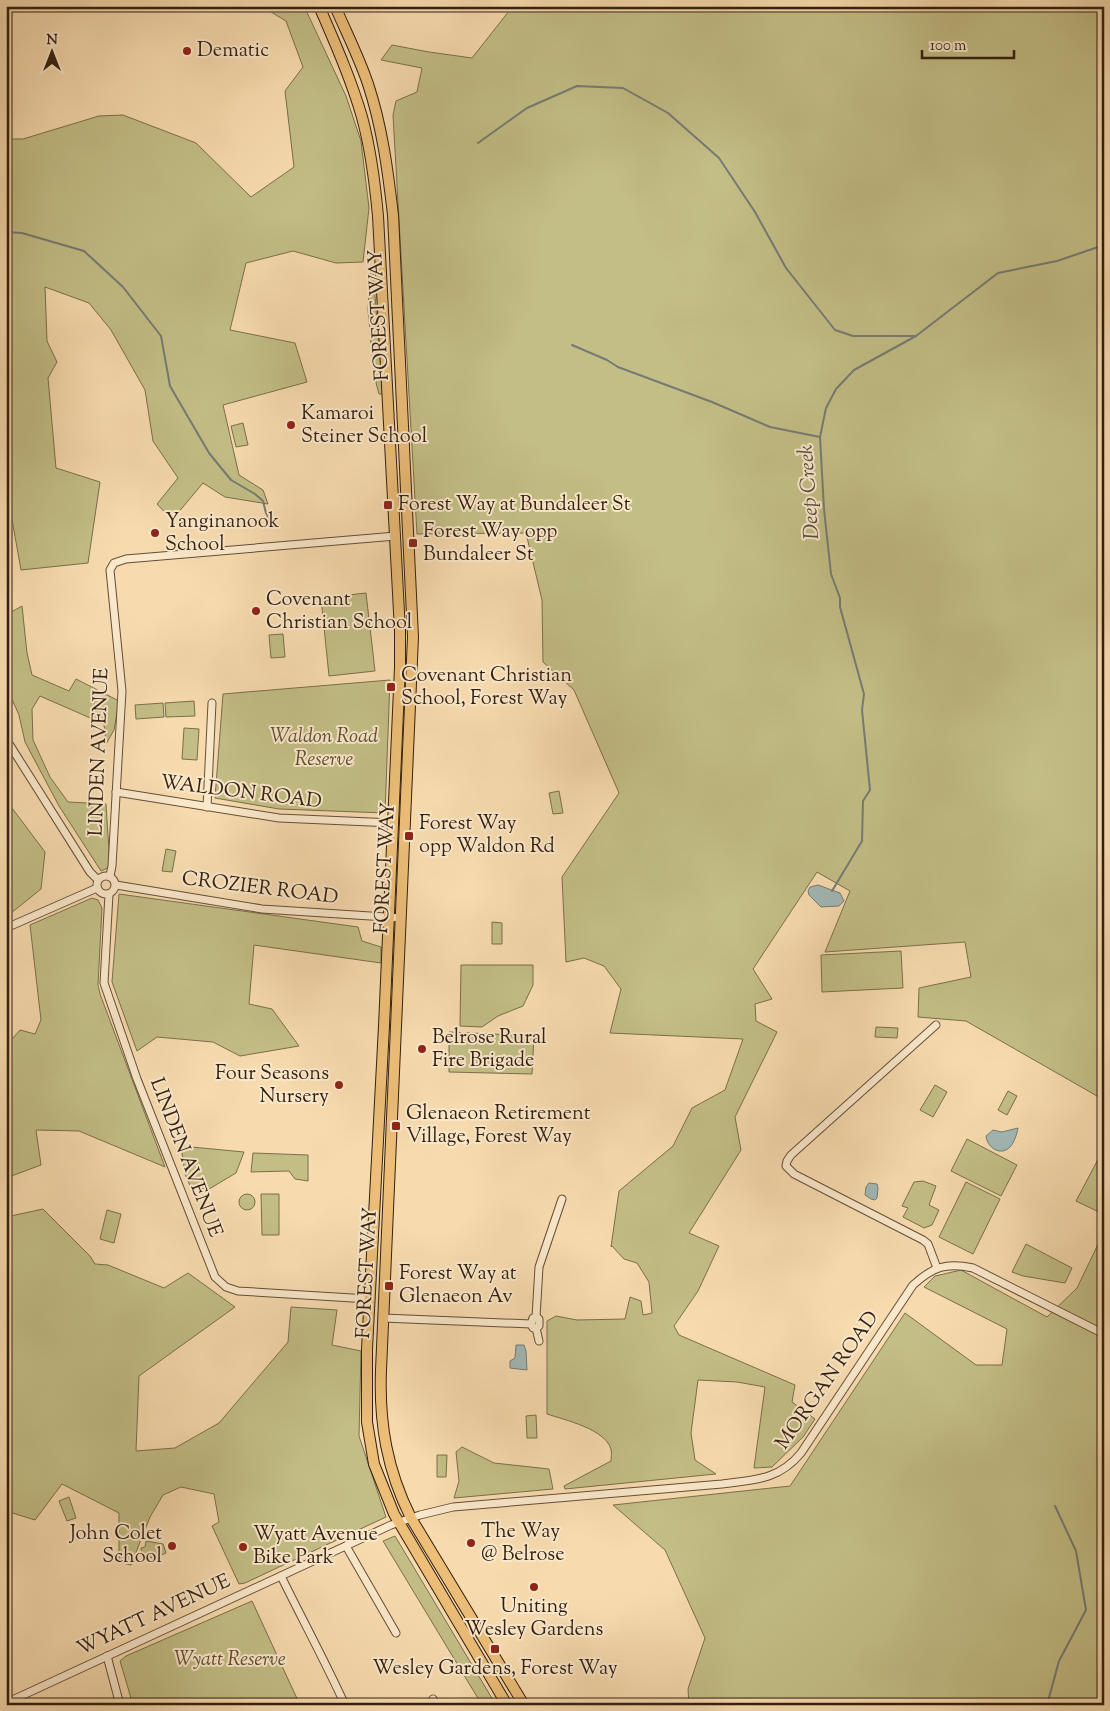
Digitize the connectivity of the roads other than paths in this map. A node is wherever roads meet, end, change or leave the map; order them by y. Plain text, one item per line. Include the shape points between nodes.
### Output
1 (319, 6) edge
2 (335, 6) edge
3 (396, 536) junction
4 (212, 703) dead end
5 (6, 740) edge
6 (116, 792) junction
7 (207, 807) junction
8 (393, 823) junction
9 (110, 876) junction
10 (98, 884) junction
11 (116, 885) junction
12 (109, 894) junction
13 (389, 917) junction
14 (401, 918) junction
15 (6, 928) edge
16 (936, 1025) dead end
17 (562, 1199) dead end
18 (372, 1256) junction
19 (936, 1268) junction
20 (369, 1298) junction
21 (383, 1318) junction
22 (533, 1326) junction
23 (1104, 1334) edge
24 (539, 1341) dead end
25 (366, 1371) junction
26 (411, 1518) junction
27 (398, 1523) junction
28 (346, 1546) junction
29 (281, 1576) junction
30 (396, 1634) dead end
31 (107, 1656) junction
32 (6, 1703) edge
33 (120, 1705) edge
34 (345, 1705) edge
35 (507, 1705) edge
36 (524, 1705) edge

1 - 3 main road, FOREST WAY via 356,96 373,176
2 - 14 main road, FOREST WAY via 368,84 382,138 393,215 413,637
3 - 6 street, LINDEN AVENUE via 126,559 114,563 110,570 122,691
3 - 8 main road, FOREST WAY via 400,658
4 - 7 street
5 - 10 street
6 - 7 street, WALDON ROAD
6 - 9 street, LINDEN AVENUE
7 - 8 street, WALDON ROAD via 279,818
8 - 13 main road, FOREST WAY
9 - 10 street via 105,876
9 - 11 street
10 - 12 street via 100,892
10 - 15 street
11 - 12 street
11 - 13 street, CROZIER ROAD via 262,910
12 - 20 street, LINDEN AVENUE via 104,983 137,1080 215,1277 226,1287 238,1291
13 - 14 street, CROZIER ROAD
13 - 18 main road, FOREST WAY
14 - 21 main road, FOREST WAY
16 - 19 street via 791,1155 786,1166 794,1174 923,1240 928,1244
17 - 22 street via 539,1267
18 - 20 main road, FOREST WAY
18 - 21 main road via 376,1311
19 - 23 street, MORGAN ROAD via 958,1265 973,1268
19 - 26 street, MORGAN ROAD via 913,1285 801,1453 779,1473 762,1479 722,1484 454,1507
20 - 25 main road, FOREST WAY
21 - 22 street
21 - 25 main road via 374,1328 371,1358
21 - 26 main road, FOREST WAY via 380,1395 384,1438 398,1488
22 - 24 street
25 - 27 main road, FOREST WAY via 370,1446 384,1492
26 - 27 street, MORGAN ROAD
26 - 36 main road, FOREST WAY
27 - 28 street, WYATT AVENUE
27 - 35 main road, FOREST WAY
28 - 29 street, WYATT AVENUE
28 - 30 street
29 - 31 street, WYATT AVENUE
29 - 34 street
31 - 32 street, WYATT AVENUE
31 - 33 street

